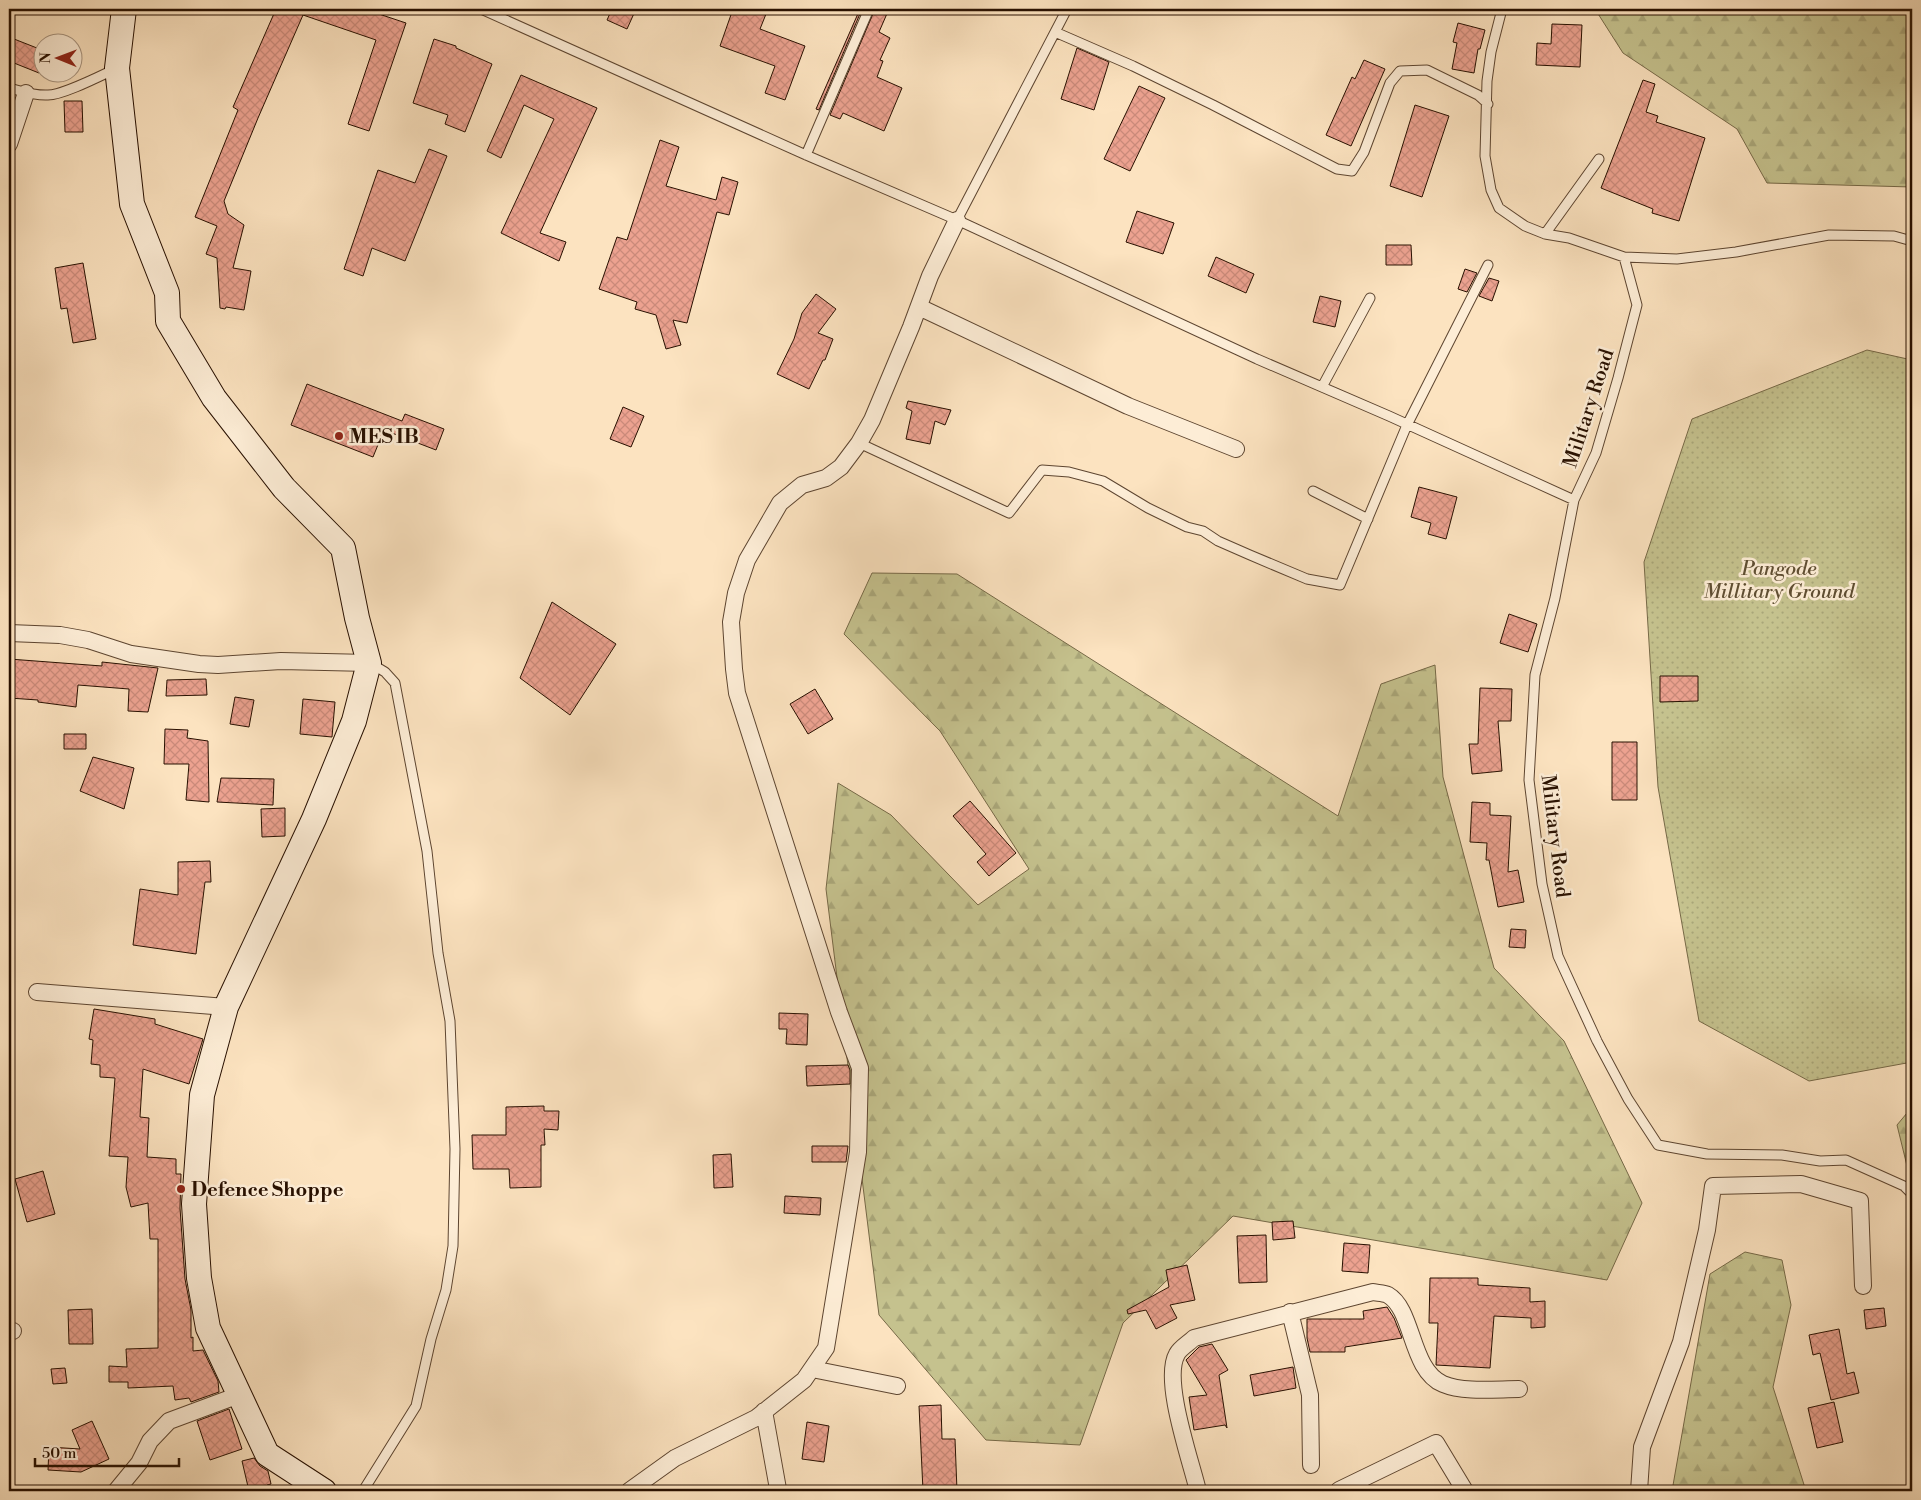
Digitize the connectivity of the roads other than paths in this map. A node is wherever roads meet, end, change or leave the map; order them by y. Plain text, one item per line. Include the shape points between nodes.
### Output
1 (124, 9) edge
2 (481, 9) edge
3 (869, 9) edge
4 (1067, 9) edge
5 (1502, 9) edge
6 (1056, 32) junction
7 (117, 68) junction
8 (9, 88) edge
9 (26, 93) junction
10 (1488, 104) junction
11 (9, 144) edge
12 (806, 155) junction
13 (1599, 159) dead end
14 (957, 220) junction
15 (1545, 234) junction
16 (1912, 241) edge
17 (1624, 257) junction
18 (1488, 265) dead end
19 (1370, 298) dead end
20 (919, 307) junction
21 (1322, 387) junction
22 (1407, 425) junction
23 (859, 443) junction
24 (1236, 449) dead end
25 (1313, 491) dead end
26 (1574, 500) junction
27 (1368, 519) junction
28 (9, 633) edge
29 (369, 663) junction
30 (37, 992) dead end
31 (226, 1007) junction
32 (1912, 1194) edge
33 (1863, 1286) dead end
34 (1290, 1312) junction
35 (812, 1369) junction
36 (897, 1386) dead end
37 (1520, 1389) dead end
38 (239, 1395) junction
39 (764, 1411) junction
40 (1311, 1465) dead end
41 (778, 1489) dead end
42 (1339, 1490) dead end
43 (116, 1491) edge
44 (324, 1491) edge
45 (363, 1491) edge
46 (629, 1491) edge
47 (1198, 1491) edge
48 (1465, 1491) edge
49 (1639, 1491) edge

1 - 7 main road
2 - 12 lane
3 - 12 lane
4 - 6 lane
5 - 10 lane via 1490,52
6 - 10 lane via 1133,66 1337,170 1352,171 1358,162 1390,84 1400,71 1427,70
6 - 14 lane
7 - 9 lane via 49,96
7 - 29 main road via 132,204 167,293 168,321 214,398 284,488 343,548
8 - 9 lane
9 - 11 street
10 - 15 lane via 1485,156 1491,190 1499,208 1525,226
12 - 14 lane
13 - 15 lane
14 - 20 street
14 - 21 lane
15 - 17 lane via 1569,238
16 - 17 lane via 1894,236 1829,235 1678,260
17 - 26 lane, Military Road via 1636,305 1596,453
18 - 22 lane
19 - 21 lane
20 - 23 street via 872,420
20 - 24 street via 1128,406
21 - 22 lane
22 - 26 lane
22 - 27 lane
23 - 27 lane via 1010,513 1042,470 1069,472 1103,481 1148,508 1203,531 1218,541 1307,579 1340,585
23 - 35 street via 841,467 826,478 802,485 780,503 747,560 731,622 737,693 839,1012 860,1068 858,1152 826,1348
25 - 27 lane
26 - 32 lane, Military Road via 1555,598 1535,675 1529,780 1542,884 1558,956 1597,1041 1628,1099 1658,1145 1707,1154 1846,1160 1904,1186
28 - 29 street via 60,635 131,654 200,664 281,661
29 - 31 main road via 354,721 314,819
29 - 45 lane via 394,683 427,851 438,953 450,1021 455,1150 453,1246 446,1290 416,1406
30 - 31 street
31 - 38 main road via 202,1095 194,1204 199,1278 208,1328
33 - 49 street via 1860,1201 1801,1184 1713,1186 1707,1230 1681,1342 1642,1447
34 - 37 street via 1373,1292 1387,1295 1397,1304 1429,1372 1442,1384 1459,1388
34 - 40 street via 1310,1395
34 - 47 street via 1194,1338 1177,1354 1172,1373 1173,1394
35 - 36 street
35 - 39 street via 804,1380
38 - 43 street via 169,1421 150,1440 139,1462
38 - 44 main road via 267,1454
39 - 41 street
39 - 46 street via 675,1458
42 - 48 street via 1436,1443

